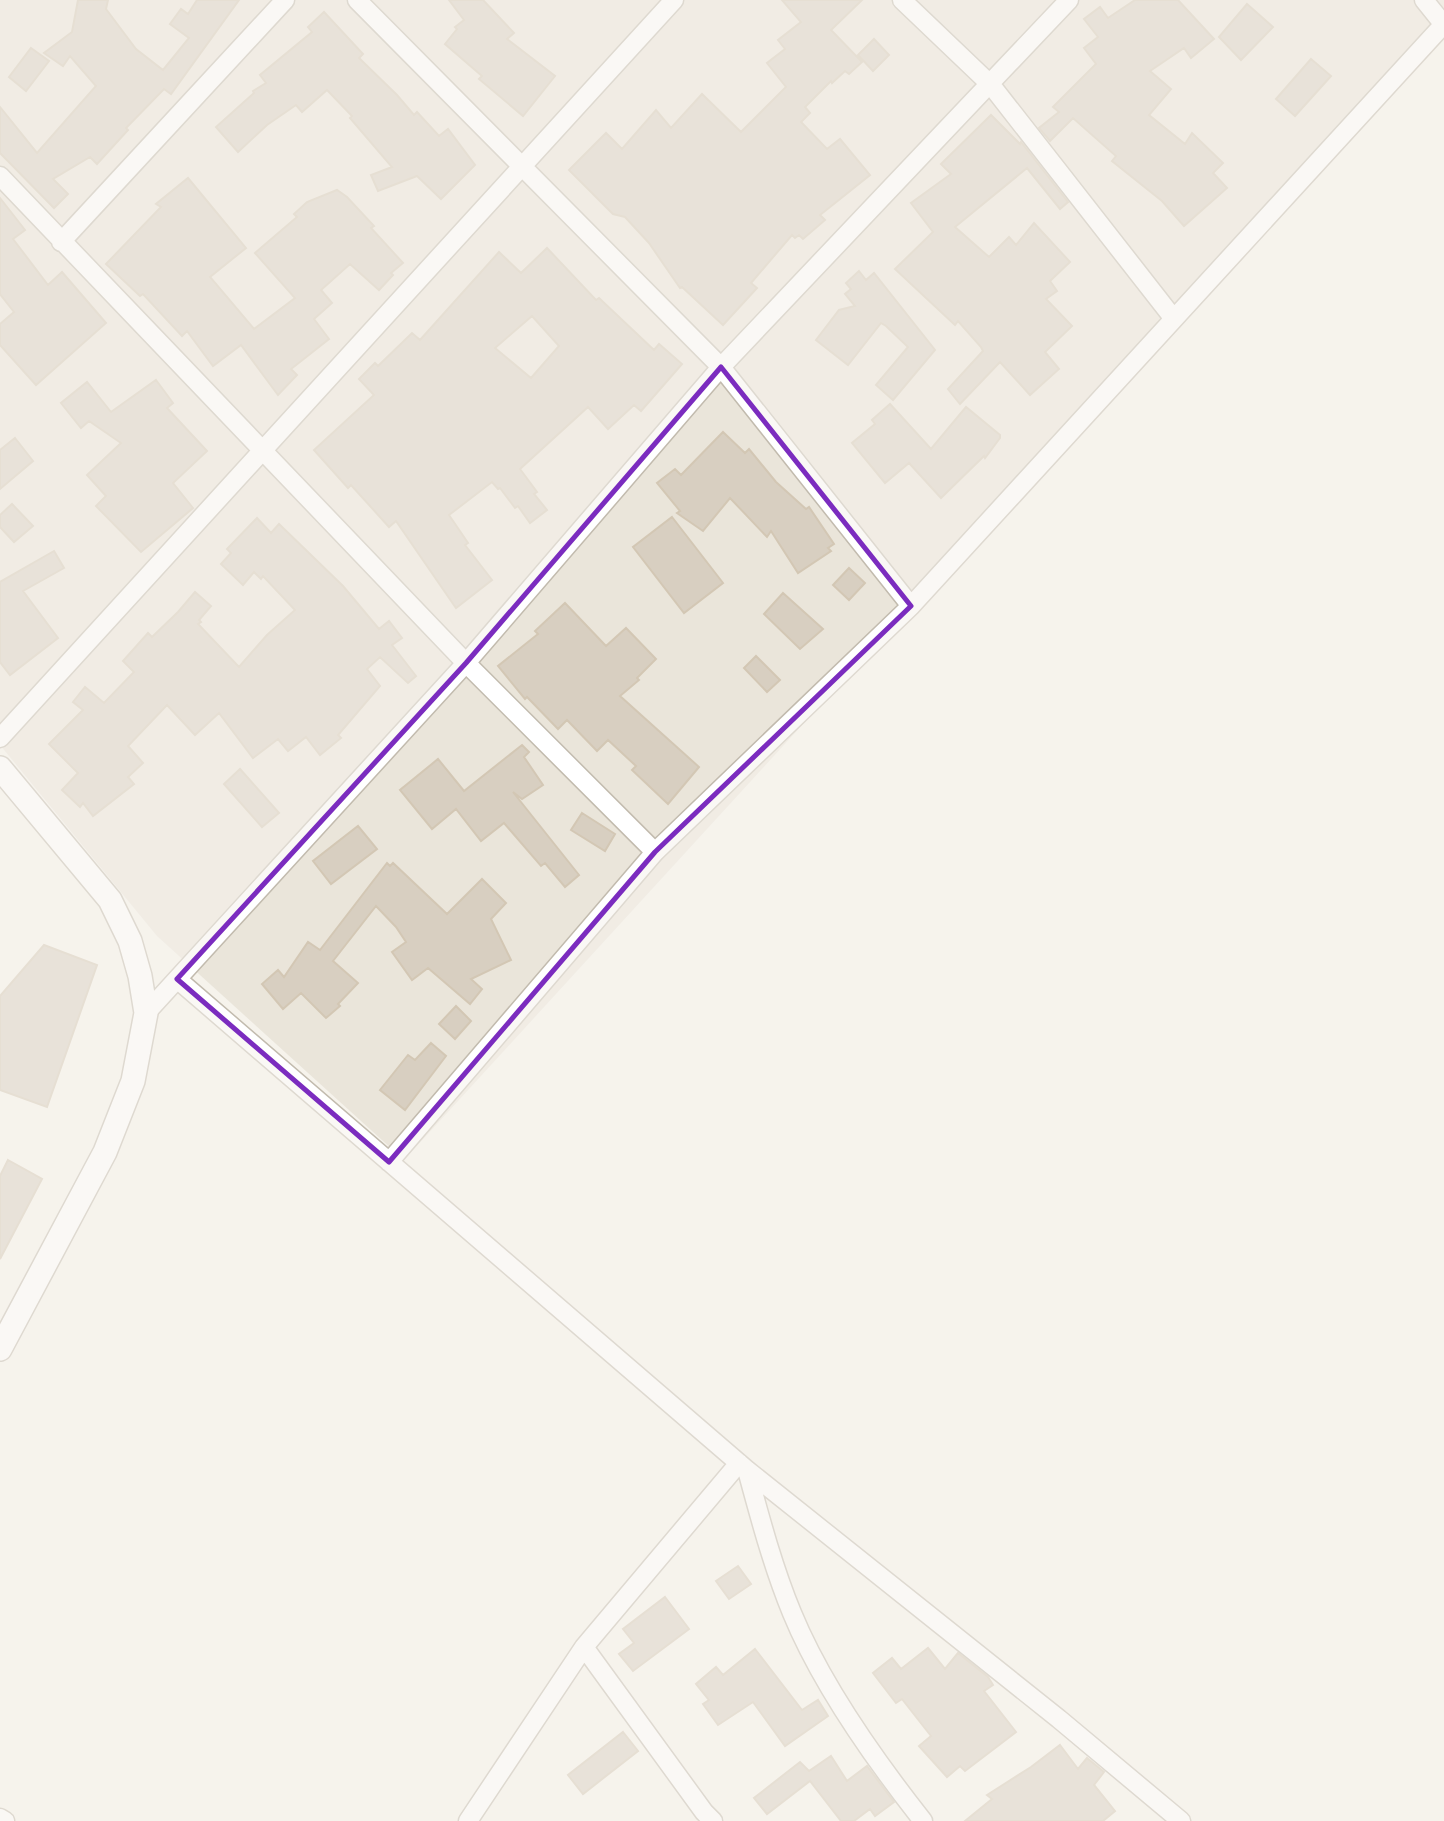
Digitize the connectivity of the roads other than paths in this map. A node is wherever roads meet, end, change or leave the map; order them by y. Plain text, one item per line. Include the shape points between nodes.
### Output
1 (285, 0) edge
2 (357, 0) edge
3 (674, 0) edge
4 (902, 0) edge
5 (1069, 0) edge
6 (1424, 0) edge
7 (1444, 24) edge
8 (991, 85) junction
9 (523, 166) junction
10 (0, 176) edge
11 (61, 242) junction
12 (1174, 319) junction
13 (721, 367) junction
14 (263, 450) junction
15 (911, 606) junction
16 (466, 663) junction
17 (0, 738) edge
18 (0, 768) edge
19 (655, 852) junction
20 (177, 979) junction
21 (146, 1013) junction
22 (389, 1162) junction
23 (0, 1349) edge
24 (743, 1467) junction
25 (584, 1647) junction
26 (0, 1818) edge
27 (5, 1821) edge
28 (468, 1821) edge
29 (713, 1821) edge
30 (923, 1821) edge
31 (1181, 1821) edge

1 - 11 street
2 - 9 street
3 - 9 street
4 - 8 street
5 - 8 street
6 - 7 street
7 - 12 street
8 - 12 street
8 - 13 street
9 - 13 street
9 - 14 street
10 - 11 street
11 - 14 street
12 - 15 street
13 - 15 street
13 - 16 street
14 - 16 street
14 - 17 street
15 - 19 street
16 - 19 street
16 - 20 street
18 - 21 street via 110,900 130,941
19 - 22 street
20 - 21 street
20 - 22 street
21 - 23 street via 133,1081 105,1152
22 - 24 street
24 - 25 street
24 - 30 street via 776,1573 817,1665
24 - 31 street
25 - 28 street
25 - 29 street
26 - 27 street

